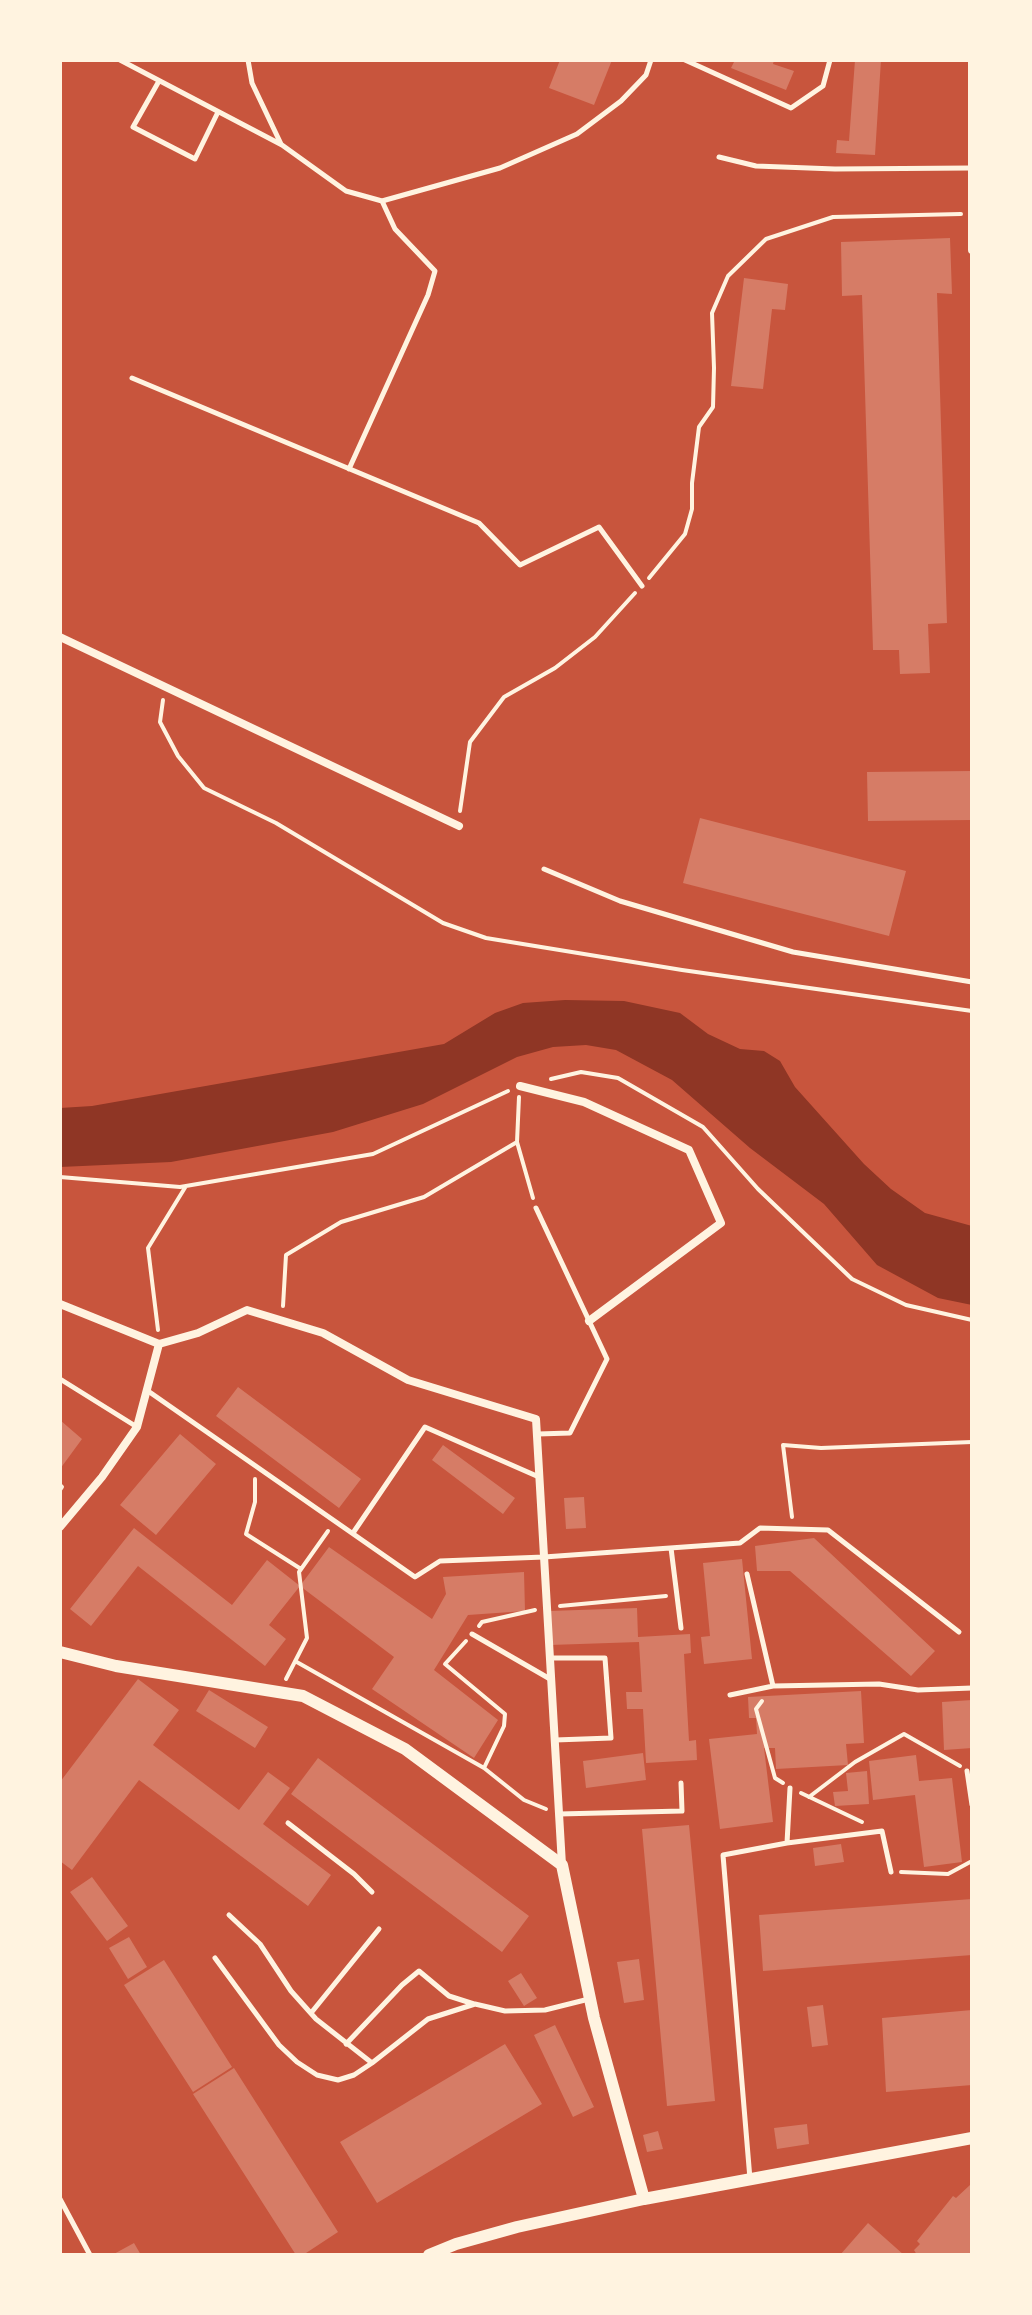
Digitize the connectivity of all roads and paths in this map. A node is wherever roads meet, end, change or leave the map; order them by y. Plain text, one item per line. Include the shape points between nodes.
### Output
1 (120, 60) edge
2 (248, 60) edge
3 (651, 60) edge
4 (685, 60) edge
5 (830, 60) edge
6 (972, 60) edge
7 (159, 81) junction
8 (218, 112) junction
9 (972, 141) edge
10 (282, 145) junction
11 (719, 157) dead end
12 (971, 168) edge
13 (382, 201) junction
14 (971, 214) edge
15 (972, 250) edge
16 (132, 378) dead end
17 (349, 469) junction
18 (642, 586) junction
19 (60, 637) edge
20 (165, 685) junction
21 (459, 826) joint
22 (544, 869) dead end
23 (972, 982) edge
24 (972, 1011) edge
25 (551, 1079) dead end
26 (520, 1086) junction
27 (517, 1142) junction
28 (60, 1177) edge
29 (186, 1186) junction
30 (536, 1208) joint
31 (60, 1304) edge
32 (972, 1320) edge
33 (283, 1321) junction
34 (589, 1321) junction
35 (159, 1344) junction
36 (60, 1379) edge
37 (147, 1391) junction
38 (137, 1427) junction
39 (537, 1434) junction
40 (970, 1444) edge
41 (255, 1465) junction
42 (539, 1477) junction
43 (335, 1521) junction
44 (60, 1527) edge
45 (794, 1529) junction
46 (353, 1533) junction
47 (671, 1548) junction
48 (544, 1557) junction
49 (301, 1569) junction
50 (747, 1574) dead end
51 (677, 1595) junction
52 (546, 1607) junction
53 (681, 1628) dead end
54 (959, 1632) dead end
55 (472, 1634) junction
56 (60, 1652) edge
57 (549, 1658) junction
58 (295, 1661) junction
59 (550, 1679) junction
60 (773, 1686) junction
61 (972, 1688) edge
62 (280, 1692) junction
63 (730, 1695) dead end
64 (555, 1740) junction
65 (484, 1768) junction
66 (967, 1771) joint
67 (681, 1783) dead end
68 (790, 1788) junction
69 (809, 1797) junction
70 (972, 1805) edge
71 (558, 1814) junction
72 (288, 1823) dead end
73 (882, 1831) junction
74 (787, 1843) junction
75 (972, 1861) edge
76 (562, 1865) junction
77 (964, 1865) junction
78 (891, 1872) joint
79 (972, 1872) edge
80 (372, 1892) dead end
81 (229, 1915) dead end
82 (379, 1929) dead end
83 (215, 1958) dead end
84 (590, 1999) junction
85 (475, 2004) junction
86 (311, 2013) junction
87 (346, 2044) junction
88 (372, 2063) junction
89 (972, 2138) edge
90 (750, 2180) junction
91 (60, 2199) edge
92 (644, 2199) junction
93 (90, 2255) edge
94 (429, 2255) edge

1 - 7 lane
2 - 10 lane via 252,83
3 - 13 lane via 646,75 621,101 577,134 500,168
4 - 5 lane via 791,108 823,86
6 - 9 street
7 - 8 lane
7 - 8 lane via 133,127 195,159
8 - 10 lane
9 - 12 street
10 - 13 lane via 346,191
11 - 12 lane via 756,166
12 - 14 street
13 - 17 lane via 395,229 435,271
14 - 15 street
14 - 18 path via 833,217 766,239 728,276 712,313 713,407 699,427 692,509 685,534
16 - 17 lane
17 - 18 lane via 479,523 520,565 599,527
18 - 21 path via 595,637 504,697 470,742
19 - 20 street
20 - 21 street
20 - 24 path via 160,722 204,788 276,823 443,923 486,938
22 - 23 lane via 620,901 793,952
25 - 32 path via 581,1072 618,1078 667,1106 703,1127 758,1189 852,1279 906,1305
26 - 27 path
26 - 29 path via 373,1154
26 - 34 street via 584,1102 689,1150 721,1223
27 - 30 path
27 - 33 path via 424,1197 341,1222 286,1255
28 - 29 path
29 - 35 path via 148,1248
30 - 34 lane
31 - 35 street
33 - 35 street via 247,1310
33 - 39 street via 323,1333 408,1380 536,1419
34 - 39 lane via 607,1359 570,1433
35 - 37 street
36 - 38 lane
37 - 38 street
37 - 41 lane
38 - 44 street
39 - 42 street
40 - 45 path via 783,1445
41 - 43 lane
41 - 49 path via 255,1502 246,1534
42 - 46 lane via 425,1427
42 - 48 street
43 - 46 lane
43 - 49 path
45 - 47 lane via 760,1528 740,1543
45 - 54 lane via 828,1530
46 - 48 lane via 415,1577 440,1561
47 - 48 lane
47 - 51 lane
48 - 52 street
49 - 58 path via 307,1638
50 - 60 lane
51 - 52 path
51 - 53 lane
52 - 55 path via 482,1622
52 - 57 street
55 - 59 lane
55 - 65 path via 445,1664 505,1714
56 - 62 street
57 - 59 street
57 - 64 lane via 605,1658 611,1738
58 - 62 path
58 - 65 path
59 - 64 street
60 - 61 lane
60 - 63 lane
60 - 68 path via 756,1709 775,1778
62 - 76 street via 303,1696 405,1749
64 - 71 street
65 - 71 path via 524,1800
66 - 69 path via 904,1734
66 - 70 lane
67 - 71 lane via 682,1811
68 - 69 path
68 - 74 lane
69 - 73 path
71 - 76 street
72 - 80 lane
73 - 74 lane
73 - 78 lane
74 - 90 lane via 723,1855
75 - 77 path
76 - 84 street
77 - 78 path via 948,1874
77 - 79 path
81 - 86 lane via 260,1944
82 - 86 lane
83 - 88 lane via 297,2062 338,2080
84 - 85 lane via 545,2010 505,2011
84 - 92 street
85 - 87 lane via 449,1996 419,1971
85 - 88 lane via 428,2019
86 - 87 lane
87 - 88 lane
89 - 90 street
90 - 92 street
91 - 93 lane
92 - 94 street via 517,2227

